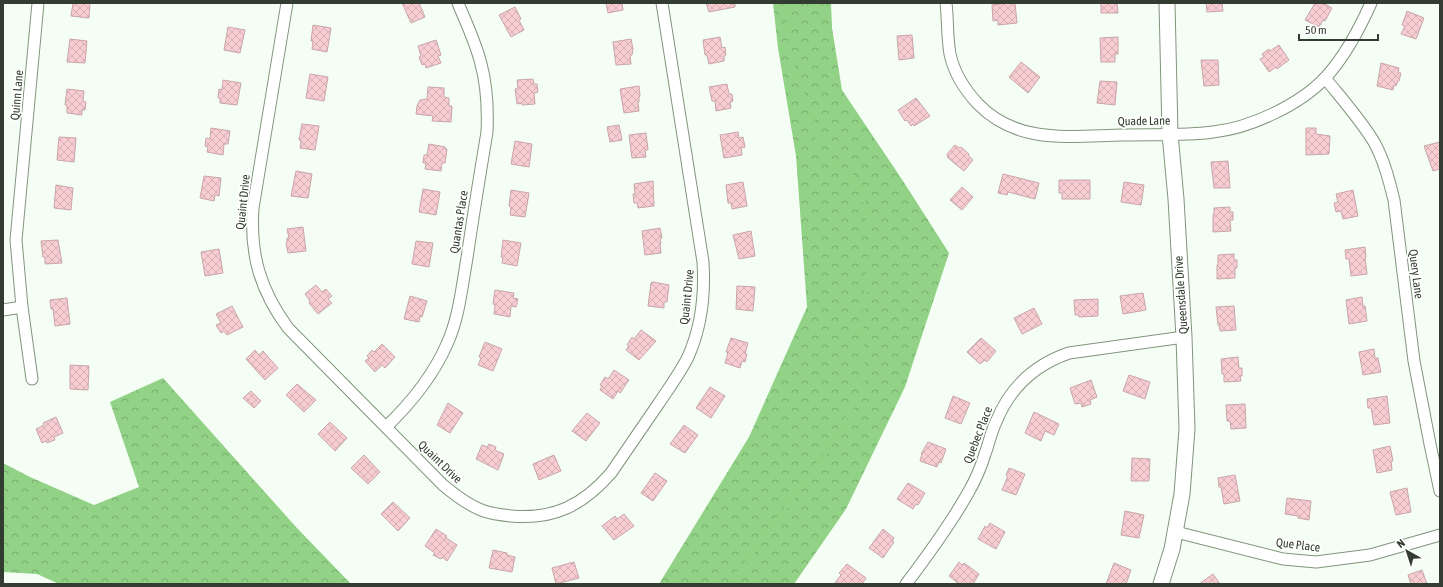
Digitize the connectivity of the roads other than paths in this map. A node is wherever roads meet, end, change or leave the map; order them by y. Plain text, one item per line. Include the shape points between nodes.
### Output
1 (38, 3) edge
2 (287, 3) edge
3 (458, 3) edge
4 (662, 3) edge
5 (946, 3) edge
6 (1167, 3) edge
7 (1371, 3) edge
8 (1325, 78) junction
9 (1170, 134) junction
10 (22, 307) junction
11 (3, 310) edge
12 (1184, 337) junction
13 (32, 379) dead end
14 (386, 427) junction
15 (1440, 491) edge
16 (1176, 532) junction
17 (1440, 535) edge
18 (906, 584) edge
19 (1161, 584) edge

1 - 10 street, Quinn Lane via 17,227
2 - 14 street, Quaint Drive via 253,208 252,236 256,263 265,288 288,328
3 - 14 street, Quantas Place via 481,64 488,109 487,132 461,292 448,343 415,396
4 - 14 street, Quaint Drive via 704,276 700,318 695,338 678,375 611,473 586,498 555,514 521,517 476,508 443,485
5 - 9 street, Quade Lane via 950,54 956,73 972,98 996,120 1018,130 1041,135
6 - 9 street, Queensdale Drive
7 - 8 street, Quade Lane via 1342,57
8 - 9 street, Quade Lane via 1301,98 1262,120 1214,132
8 - 15 street, Query Lane via 1359,119 1374,142 1388,176 1394,200 1414,361
9 - 12 street, Queensdale Drive
10 - 11 street
10 - 13 street, Quinn Lane
12 - 16 street, Queensdale Drive via 1186,458
12 - 18 street, Quebec Place via 1068,353 1040,366 1025,378 1003,406 969,492
16 - 17 street, Que Place via 1284,559 1316,562 1370,555
16 - 19 street, Queensdale Drive

